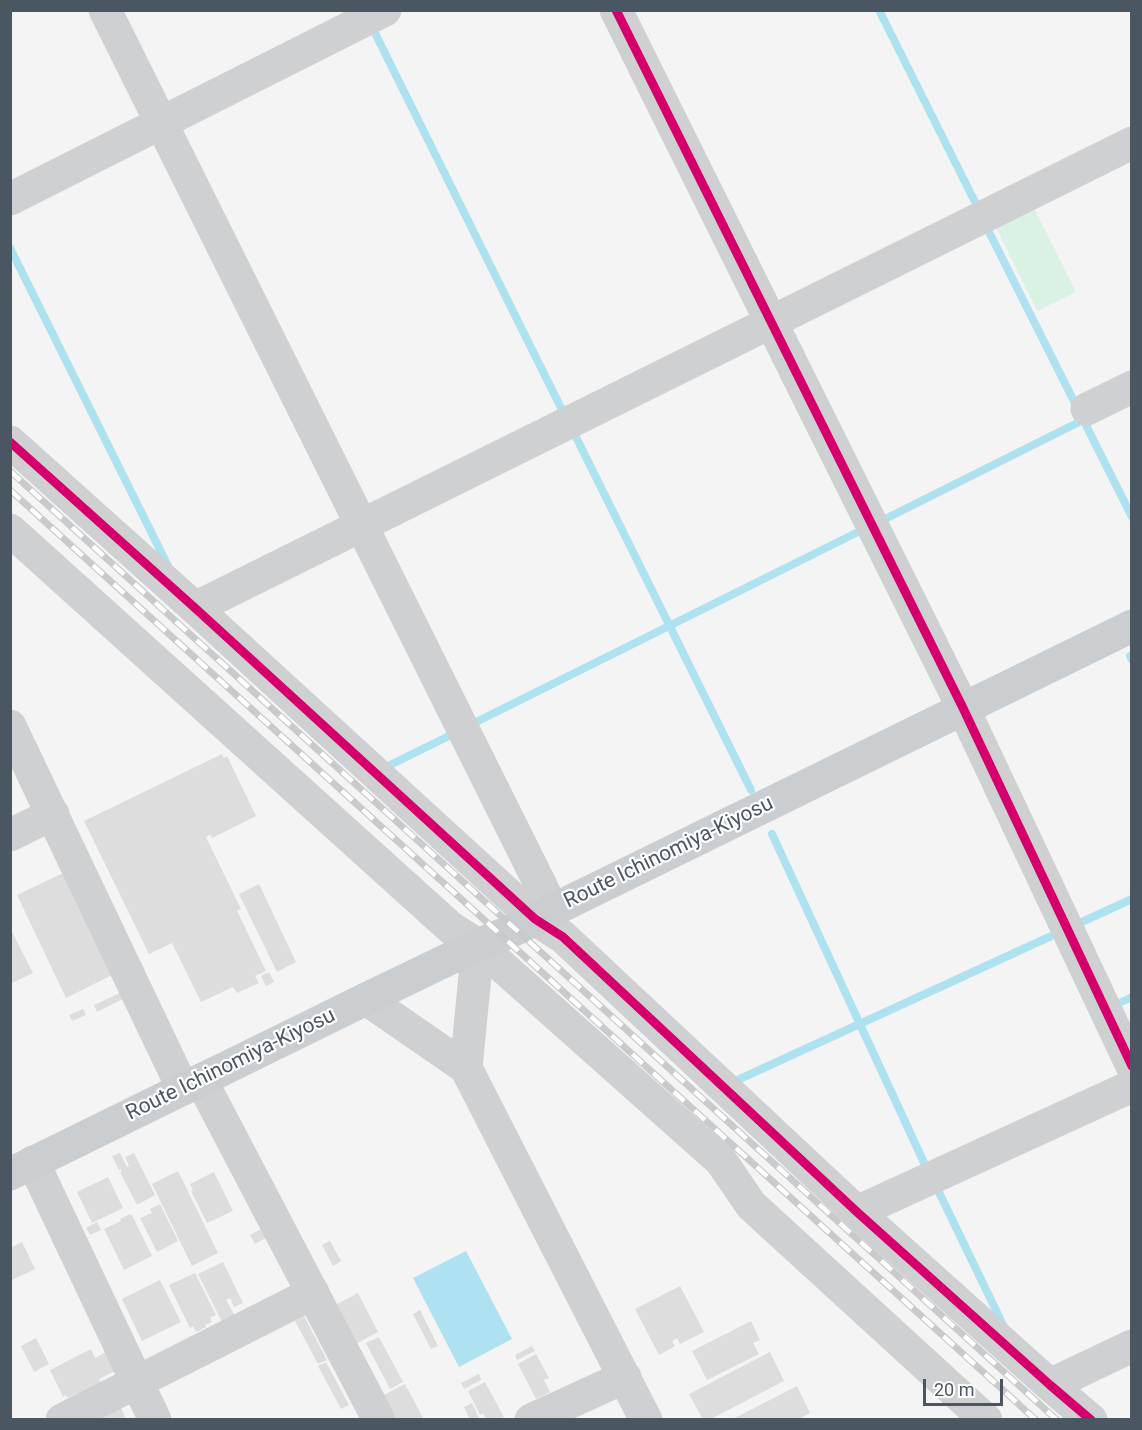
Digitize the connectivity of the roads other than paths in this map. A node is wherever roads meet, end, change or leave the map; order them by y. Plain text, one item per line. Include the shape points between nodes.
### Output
1 (105, 10) edge
2 (384, 10) edge
3 (616, 10) edge
4 (161, 123) junction
5 (1131, 143) edge
6 (10, 199) edge
7 (771, 322) junction
8 (1131, 387) edge
9 (1087, 409) dead end
10 (10, 442) edge
11 (361, 525) junction
12 (10, 530) edge
13 (195, 608) junction
14 (1131, 626) edge
15 (963, 708) junction
16 (10, 726) edge
17 (53, 814) junction
18 (10, 835) edge
19 (544, 915) junction
20 (478, 945) junction
21 (366, 999) junction
22 (1131, 1066) edge
23 (466, 1068) junction
24 (192, 1084) junction
25 (1131, 1086) edge
26 (22, 1168) edge
27 (857, 1212) junction
28 (313, 1293) junction
29 (1131, 1346) edge
30 (625, 1377) junction
31 (137, 1382) junction
32 (1050, 1385) junction
33 (62, 1419) edge
34 (155, 1419) edge
35 (379, 1419) edge
36 (531, 1419) edge
37 (646, 1419) edge
38 (986, 1419) edge
39 (1091, 1419) edge

1 - 4 street
2 - 4 street
3 - 7 street
4 - 6 street
4 - 11 street
5 - 7 street
7 - 11 street
7 - 15 street
8 - 9 street
10 - 13 street
11 - 13 street
11 - 19 street
12 - 20 street via 451,928
13 - 19 street
14 - 15 main road, Route Ichinomiya-Kiyosu
15 - 19 main road, Route Ichinomiya-Kiyosu
15 - 22 street
16 - 17 street
17 - 18 street
17 - 24 street
19 - 20 main road, Route Ichinomiya-Kiyosu
19 - 27 street
20 - 21 main road, Route Ichinomiya-Kiyosu
20 - 23 street
20 - 38 street via 720,1161 751,1205
21 - 23 street
21 - 24 main road, Route Ichinomiya-Kiyosu
23 - 30 street
24 - 26 main road, Route Ichinomiya-Kiyosu
24 - 28 street
25 - 27 street
26 - 31 street
27 - 32 street
28 - 31 street
28 - 35 street
29 - 32 street
30 - 36 street
30 - 37 street
31 - 33 street
31 - 34 street
32 - 39 street

